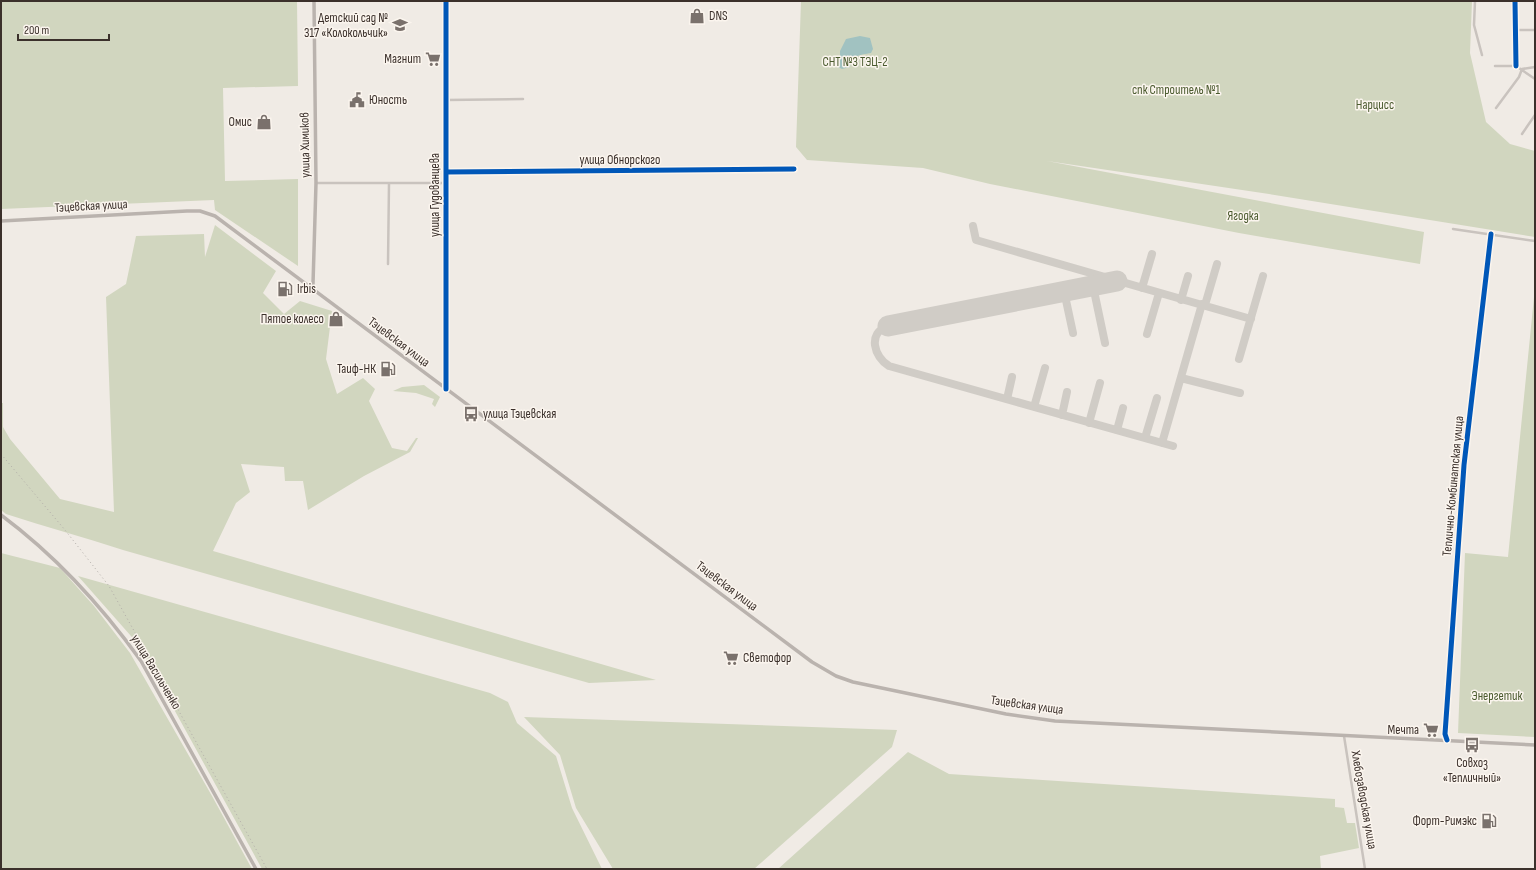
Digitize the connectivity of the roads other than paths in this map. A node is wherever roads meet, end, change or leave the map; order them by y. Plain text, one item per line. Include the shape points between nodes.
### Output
1 (314, 1) edge
2 (446, 1) edge
3 (1475, 1) edge
4 (1515, 1) edge
5 (1516, 30) junction
6 (1535, 30) edge
7 (1482, 55) dead end
8 (1495, 66) dead end
9 (1516, 66) junction
10 (1535, 66) edge
11 (1522, 69) junction
12 (1535, 79) edge
13 (523, 99) dead end
14 (446, 100) junction
15 (1496, 108) dead end
16 (1535, 115) edge
17 (1522, 134) dead end
18 (794, 169) dead end
19 (446, 172) junction
20 (316, 183) junction
21 (389, 183) junction
22 (446, 183) junction
23 (1, 221) edge
24 (1453, 228) dead end
25 (1491, 234) junction
26 (1535, 241) edge
27 (388, 264) dead end
28 (310, 287) junction
29 (446, 389) junction
30 (1, 515) edge
31 (1344, 735) junction
32 (1446, 740) junction
33 (1535, 745) edge
34 (256, 869) edge
35 (1365, 869) edge

1 - 20 main road, улица Химиков
2 - 14 main road, улица Гудованцева
3 - 7 street via 1474,25
4 - 5 street
5 - 6 street
5 - 9 street
8 - 9 street
9 - 11 street
10 - 11 street
11 - 12 street
11 - 15 street
13 - 14 street
14 - 19 main road, улица Гудованцева
16 - 17 street
18 - 19 street, улица Обнорского
19 - 22 main road, улица Гудованцева
20 - 21 street
20 - 28 main road, улица Химиков via 313,284
21 - 22 street
21 - 27 street
22 - 29 main road, улица Гудованцева
23 - 28 main road, Тэцевская улица via 200,210 215,216
24 - 25 street
25 - 26 street
25 - 32 street, Теплично-Комбинатская улица via 1464,472
28 - 29 main road, Тэцевская улица
29 - 31 main road, Тэцевская улица via 812,662 836,676 1006,714 1040,719
30 - 34 main road, улица Васильченко via 44,549 69,573 131,647
31 - 32 main road, Тэцевская улица
31 - 35 street, Хлебозаводская улица
32 - 33 main road, Тэцевская улица

